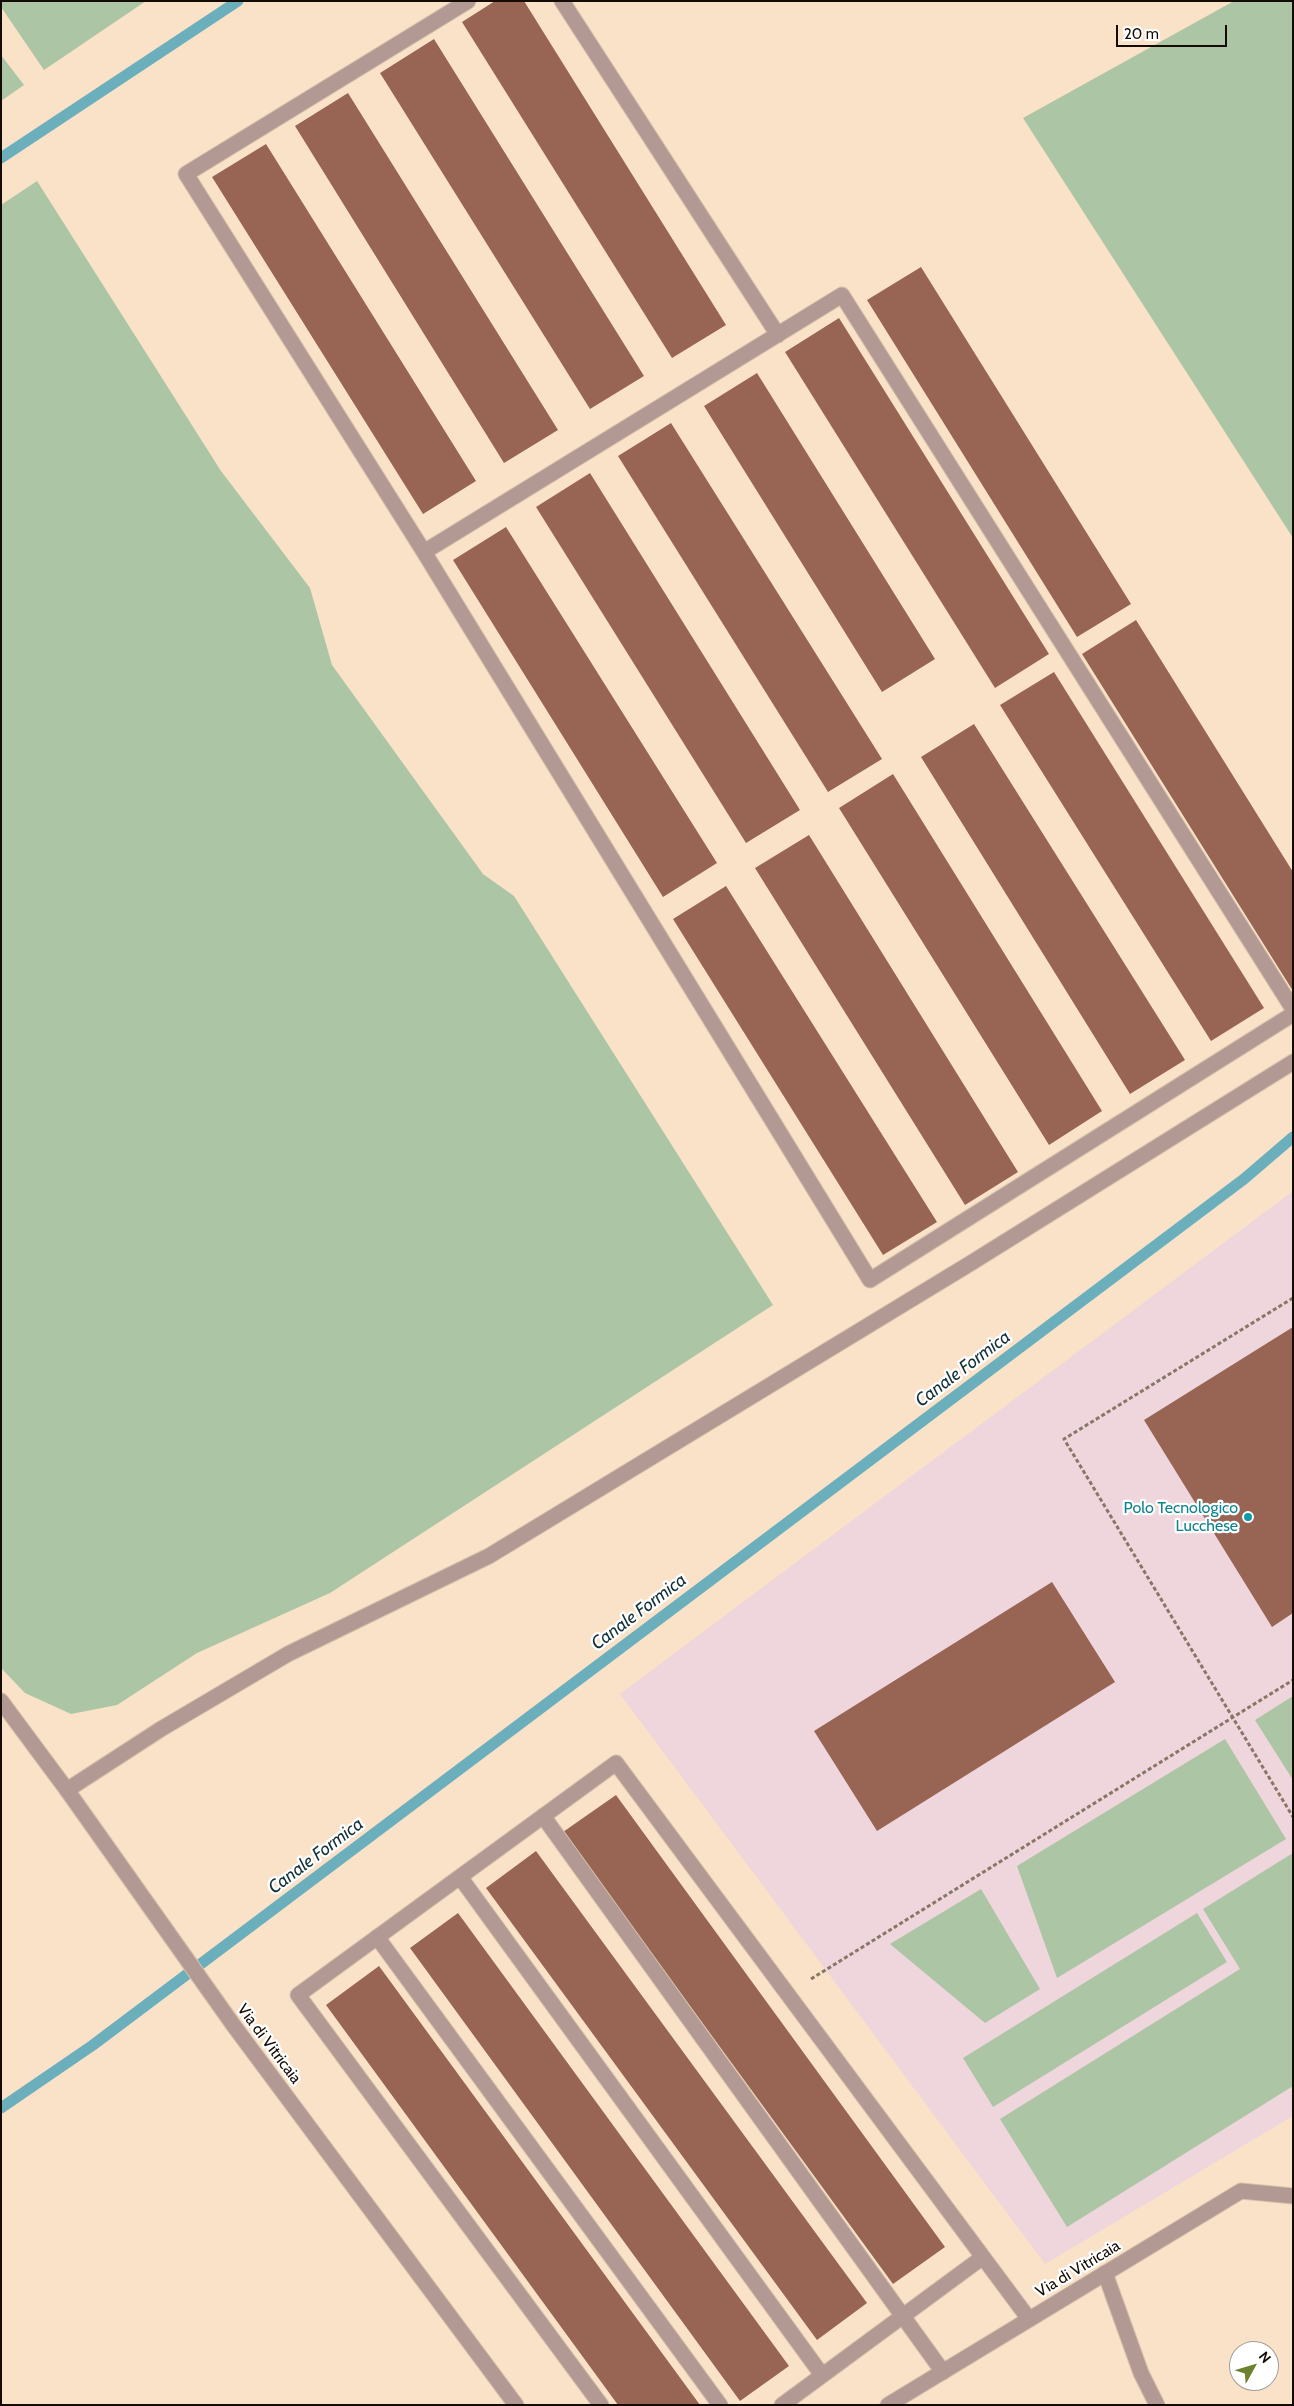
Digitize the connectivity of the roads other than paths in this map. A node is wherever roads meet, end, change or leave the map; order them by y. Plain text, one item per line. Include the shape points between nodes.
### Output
1 (468, 1) edge
2 (562, 1) edge
3 (778, 334) junction
4 (424, 552) junction
5 (1293, 1009) edge
6 (1293, 1014) edge
7 (1293, 1062) edge
8 (1, 1701) edge
9 (67, 1790) junction
10 (543, 1816) junction
11 (460, 1877) junction
12 (377, 1937) junction
13 (1293, 2196) edge
14 (983, 2257) junction
15 (1104, 2273) junction
16 (903, 2316) junction
17 (1028, 2319) junction
18 (942, 2372) junction
19 (822, 2375) junction
20 (516, 2405) edge
21 (601, 2405) edge
22 (720, 2405) edge
23 (782, 2405) edge
24 (888, 2405) edge
25 (1158, 2405) edge

1 - 4 street via 186,174
2 - 3 street
3 - 4 street
3 - 5 street via 842,295
4 - 6 street via 870,1280
7 - 9 street via 971,1264 489,1556 288,1654 161,1729
8 - 9 street, Via di Vitricaia
9 - 20 street, Via di Vitricaia via 158,1922
10 - 11 street
10 - 14 street via 616,1763
10 - 16 street
11 - 12 street
11 - 19 street
12 - 21 street via 298,1995
12 - 22 street
13 - 15 street, Via di Vitricaia via 1241,2191
14 - 16 street
14 - 17 street
15 - 17 street, Via di Vitricaia
15 - 25 street via 1141,2372
16 - 18 street
16 - 19 street
17 - 18 street, Via di Vitricaia
18 - 24 street, Via di Vitricaia
19 - 23 street

